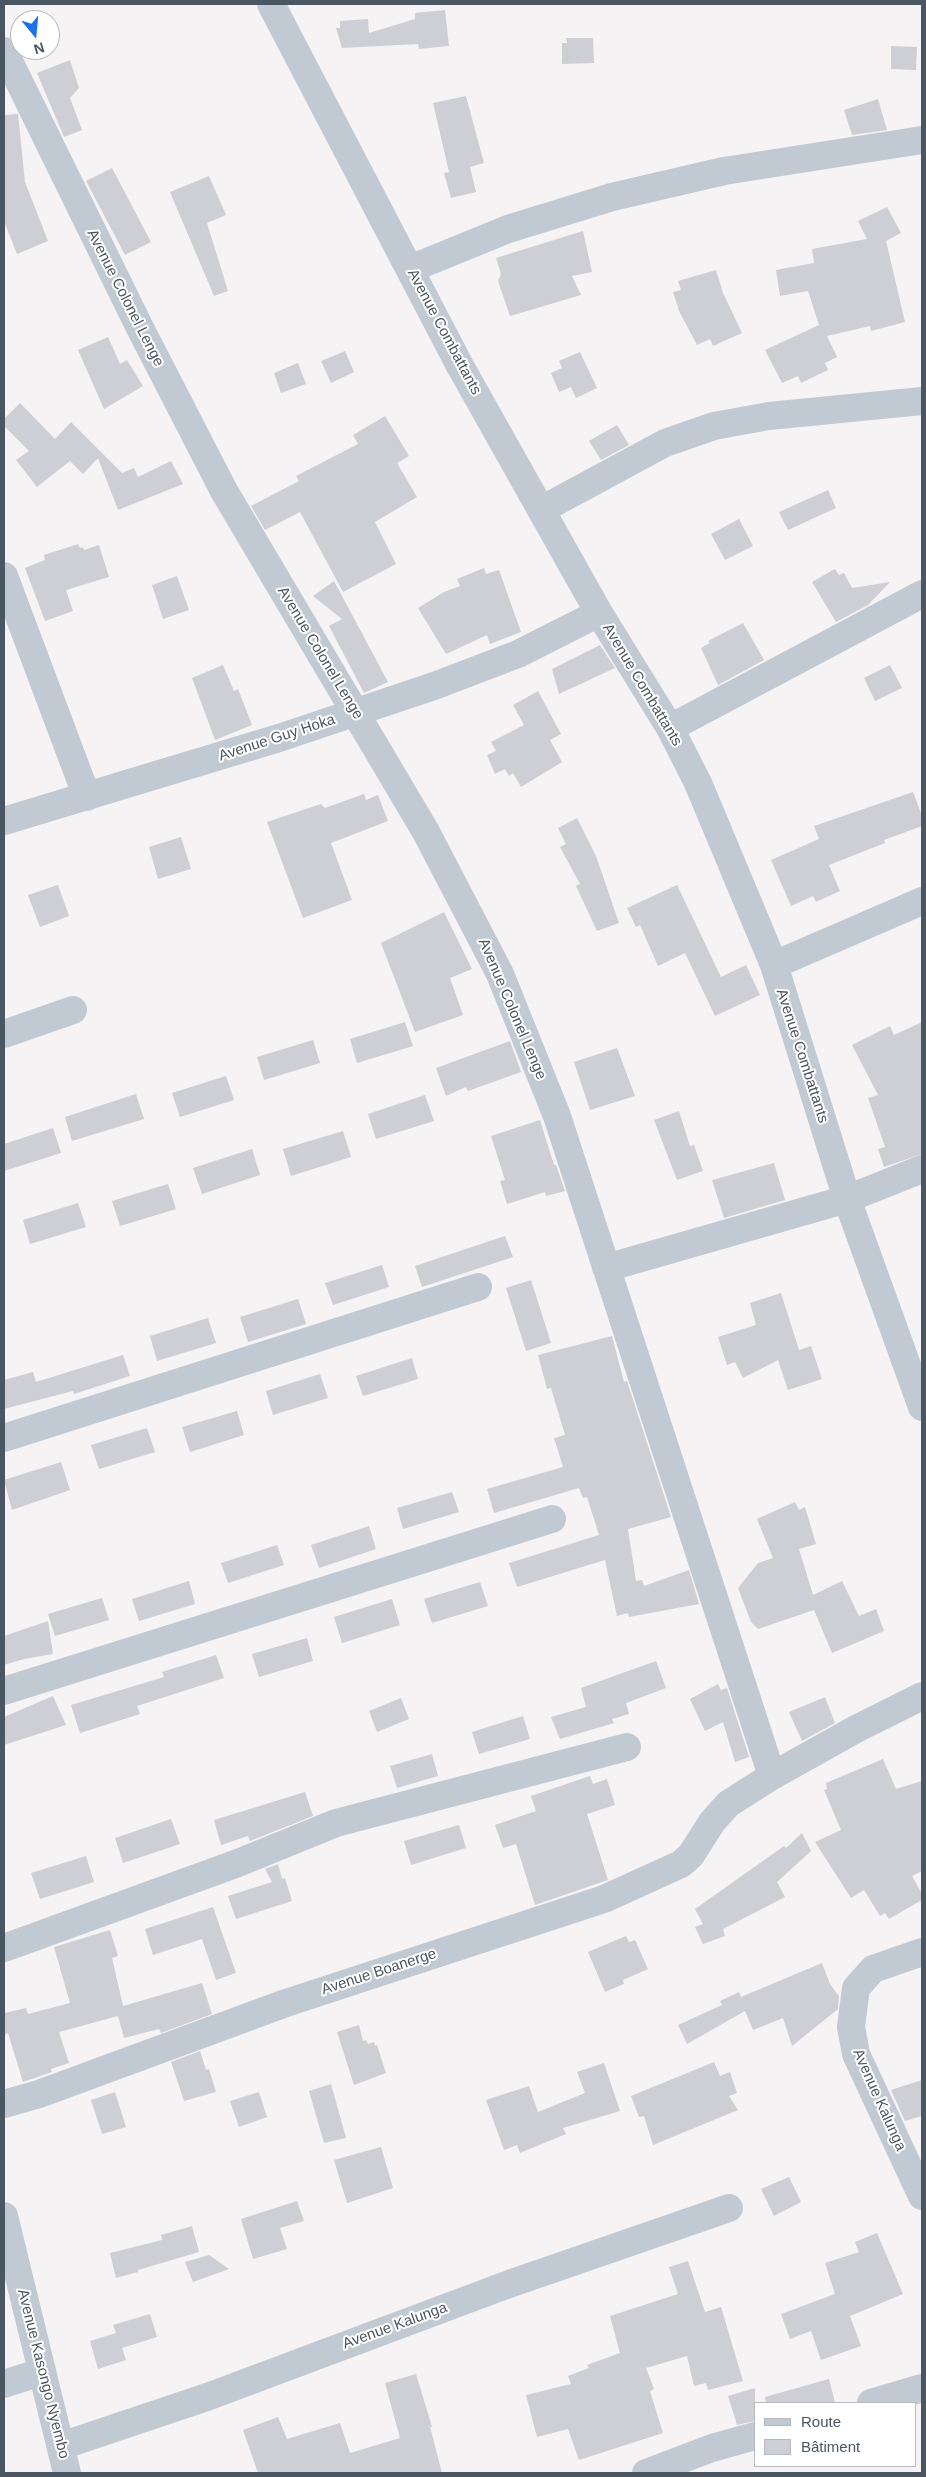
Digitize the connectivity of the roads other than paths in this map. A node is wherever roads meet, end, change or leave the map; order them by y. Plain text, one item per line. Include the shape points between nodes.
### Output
1 (271, 4) edge
2 (4, 51) edge
3 (922, 140) edge
4 (410, 268) junction
5 (922, 402) edge
6 (541, 510) junction
7 (4, 576) edge
8 (922, 594) edge
9 (599, 613) junction
10 (356, 713) junction
11 (670, 728) junction
12 (87, 797) junction
13 (4, 821) edge
14 (922, 900) edge
15 (774, 966) junction
16 (73, 1010) dead end
17 (4, 1034) edge
18 (922, 1169) edge
19 (847, 1199) junction
20 (606, 1268) junction
21 (478, 1287) dead end
22 (922, 1407) edge
23 (4, 1438) edge
24 (552, 1519) dead end
25 (4, 1691) edge
26 (922, 1696) edge
27 (628, 1747) dead end
28 (772, 1776) junction
29 (4, 1948) edge
30 (922, 1952) edge
31 (4, 2104) edge
32 (922, 2196) edge
33 (729, 2208) dead end
34 (4, 2216) edge
35 (41, 2372) junction
36 (4, 2384) edge
37 (922, 2388) edge
38 (873, 2402) edge
39 (754, 2436) edge
40 (61, 2446) junction
41 (67, 2473) edge
42 (646, 2473) edge

1 - 4 street, Avenue Combattants
2 - 10 street, Avenue Colonel Lenge via 224,491
3 - 4 street via 724,171 612,197 508,228
4 - 6 street, Avenue Combattants via 459,364
5 - 6 street via 769,416 714,426 665,443
6 - 9 street, Avenue Combattants
7 - 12 street
8 - 11 street
9 - 10 street, Avenue Guy Hoka via 518,654
9 - 11 street, Avenue Combattants
10 - 12 street, Avenue Guy Hoka
10 - 20 street, Avenue Colonel Lenge via 426,832 500,974 557,1116
11 - 15 street, Avenue Combattants via 698,783
12 - 13 street, Avenue Guy Hoka
14 - 15 street
15 - 19 street, Avenue Combattants
16 - 17 street
18 - 19 street
19 - 20 street
19 - 22 street, Avenue Combattants
20 - 28 street, Avenue Colonel Lenge
21 - 23 street
24 - 25 street
26 - 28 street, Avenue Boanerge
27 - 29 street via 336,1823 238,1863
28 - 31 street, Avenue Boanerge via 728,1804 681,1864 604,1899 295,2000 40,2094
30 - 32 street, Avenue Kalunga via 873,1969 856,1988 851,2027 856,2054
33 - 40 street, Avenue Kalunga
34 - 35 street, Avenue Kasongo Nyembo
35 - 36 street
35 - 40 street, Avenue Kasongo Nyembo
37 - 38 street
39 - 42 street
40 - 41 street, Avenue Kasongo Nyembo

